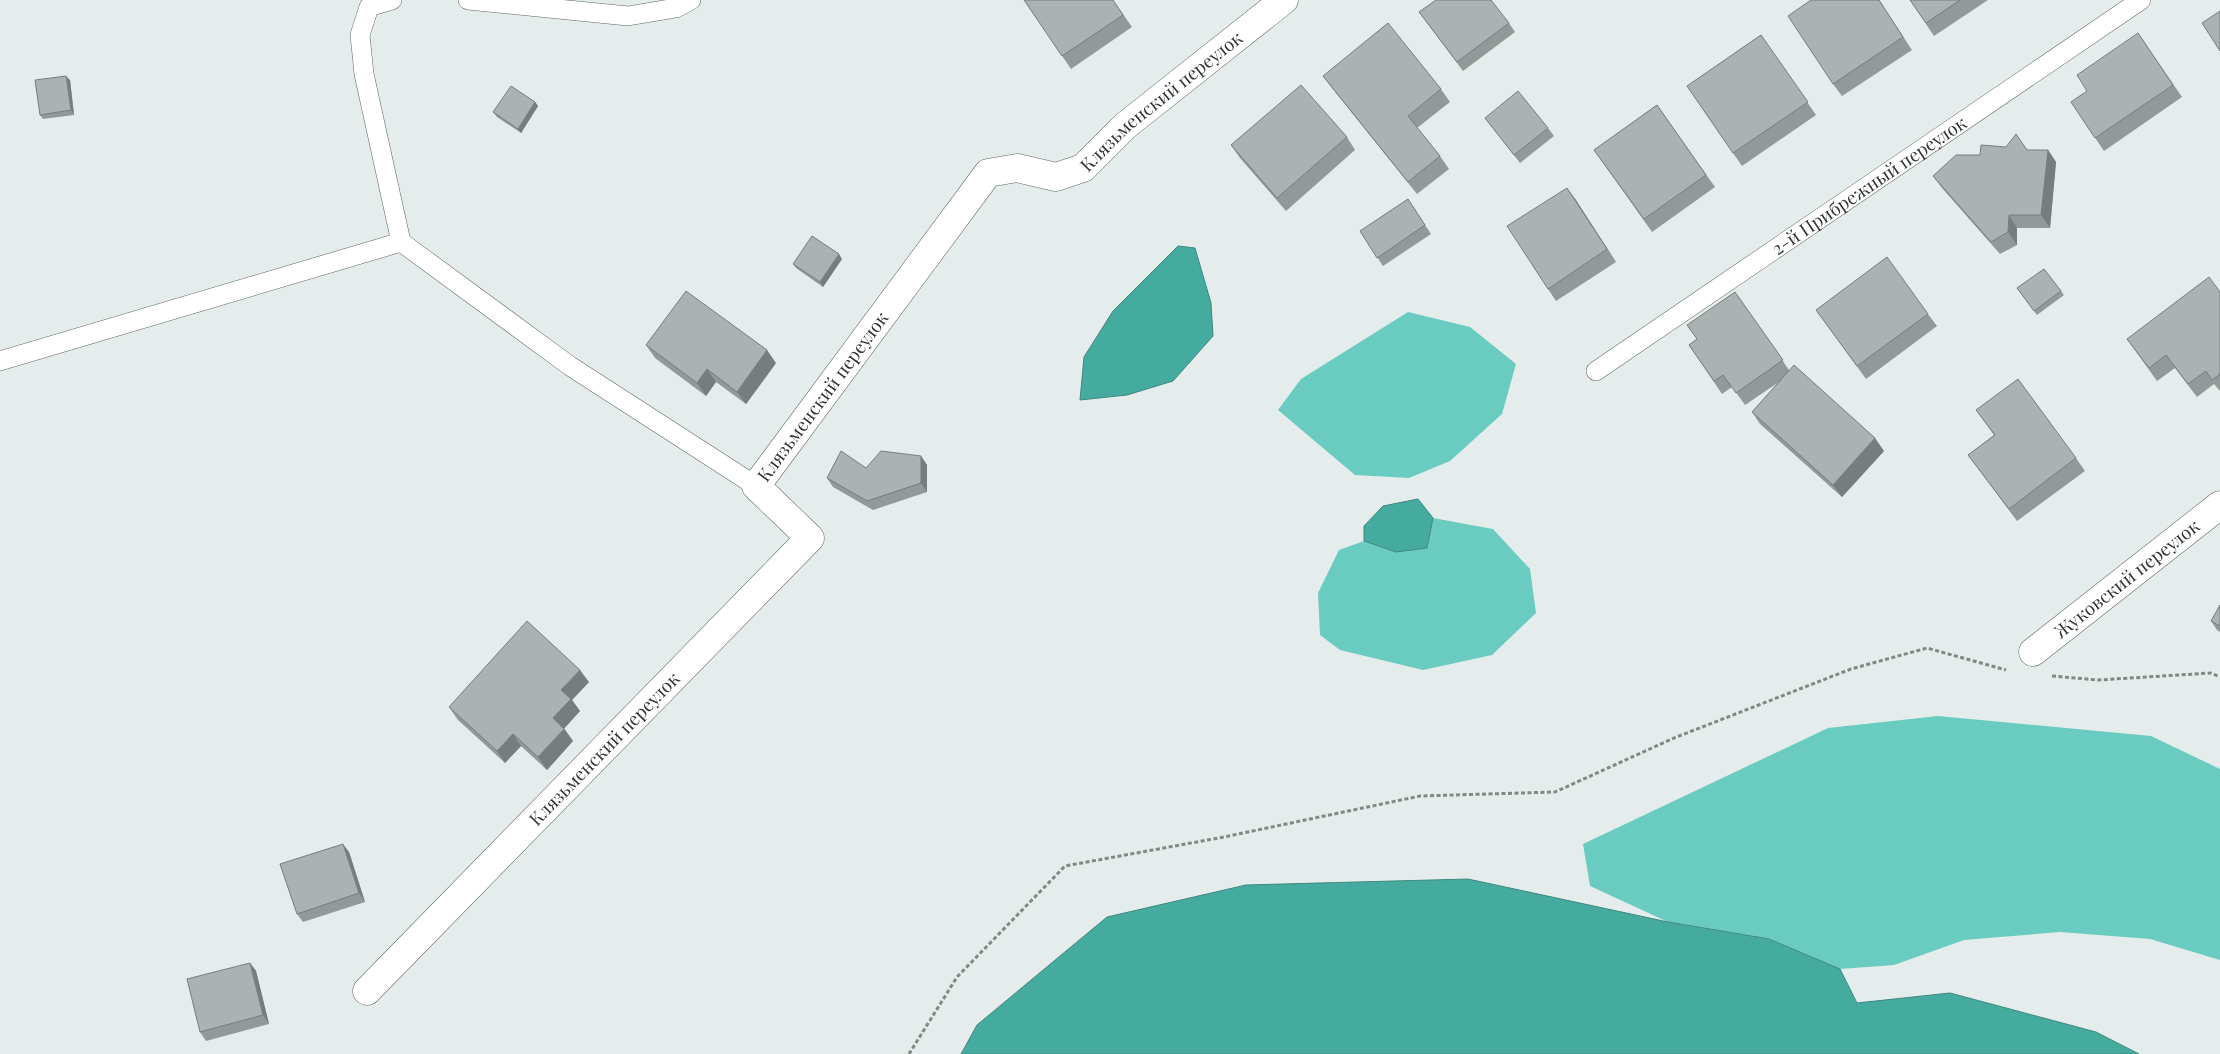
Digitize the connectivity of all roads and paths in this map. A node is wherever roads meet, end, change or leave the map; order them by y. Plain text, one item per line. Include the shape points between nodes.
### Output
1 (392, 0) edge
2 (468, 0) edge
3 (691, 0) edge
4 (1284, 0) edge
5 (2141, 0) edge
6 (401, 242) junction
7 (0, 361) edge
8 (1596, 371) dead end
9 (756, 486) junction
10 (2220, 505) edge
11 (2033, 652) dead end
12 (2010, 671) dead end
13 (2049, 676) dead end
14 (2220, 677) edge
15 (367, 991) dead end
16 (909, 1054) edge

1 - 6 lane via 369,7 360,36 364,74
2 - 3 lane via 628,16 676,8
4 - 9 street, Клязьменский переулок via 1125,126 1083,168 1056,177 1017,168 988,173
5 - 8 lane, 2-й Прибрежный переулок
6 - 7 lane
6 - 9 lane via 570,366
9 - 15 street, Клязьменский переулок via 810,538
10 - 11 street, Жуковский переулок
12 - 16 path via 1927,648 1851,669 1674,738 1555,792 1420,796 1224,838 1065,866 957,977
13 - 14 path via 2098,680 2211,673

